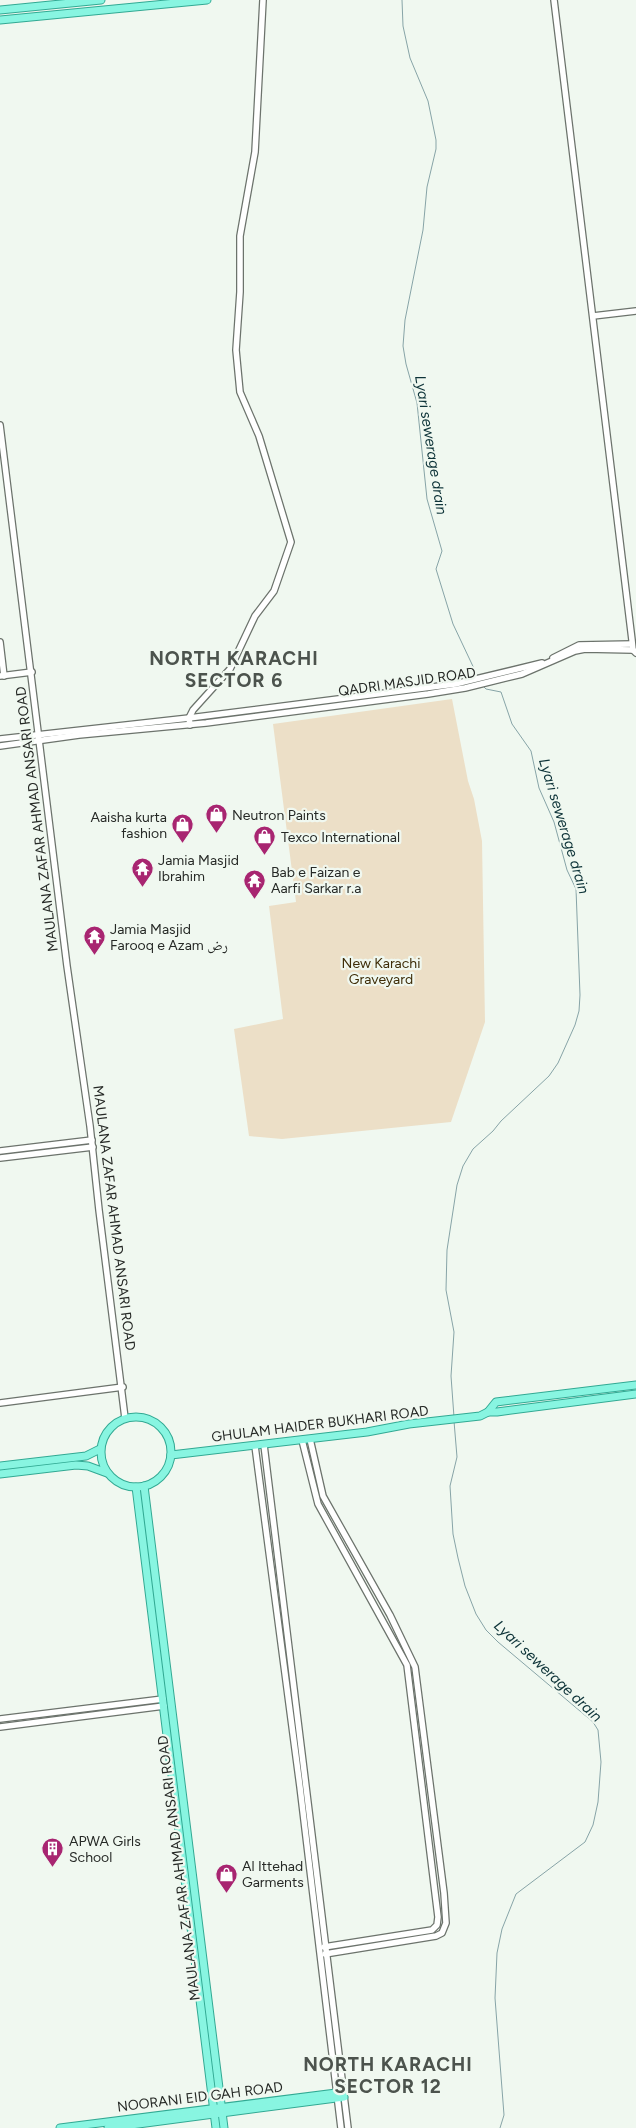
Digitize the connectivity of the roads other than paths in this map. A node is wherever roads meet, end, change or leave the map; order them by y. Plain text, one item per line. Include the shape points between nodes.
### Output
1 (101, 0) edge
2 (207, 0) edge
3 (262, 0) edge
4 (554, 0) edge
5 (0, 10) edge
6 (0, 20) edge
7 (636, 311) edge
8 (593, 316) junction
9 (0, 425) edge
10 (0, 642) edge
11 (634, 649) edge
12 (32, 672) junction
13 (2, 676) edge
14 (189, 721) junction
15 (39, 737) junction
16 (0, 739) edge
17 (0, 746) edge
18 (92, 1140) junction
19 (93, 1147) junction
20 (0, 1151) edge
21 (0, 1158) edge
22 (636, 1385) edge
23 (123, 1387) junction
24 (636, 1394) edge
25 (0, 1403) edge
26 (488, 1412) junction
27 (125, 1418) junction
28 (306, 1440) junction
29 (264, 1445) junction
30 (255, 1446) junction
31 (100, 1450) junction
32 (171, 1455) junction
33 (0, 1466) edge
34 (107, 1473) junction
35 (0, 1474) edge
36 (140, 1487) junction
37 (164, 1703) junction
38 (0, 1719) edge
39 (0, 1727) edge
40 (301, 1744) junction
41 (294, 1745) junction
42 (317, 1899) junction
43 (323, 1951) junction
44 (341, 2095) junction
45 (218, 2109) junction
46 (60, 2128) edge
47 (108, 2128) edge
48 (216, 2128) edge
49 (224, 2128) edge
50 (341, 2128) edge
51 (348, 2128) edge

1 - 5 main road
2 - 6 main road
3 - 14 street via 255,152 240,236 236,350 240,392 259,436 291,542 274,591 254,616 230,670 193,710
4 - 8 street
7 - 8 street
8 - 11 street
9 - 12 street, MAULANA ZAFAR AHMAD ANSARI ROAD
10 - 13 street
11 - 14 street, QADRI MASJID ROAD via 580,650 543,667 464,685
12 - 13 street
12 - 15 street, MAULANA ZAFAR AHMAD ANSARI ROAD
14 - 15 street, QADRI MASJID ROAD
15 - 16 street, QADRI MASJID ROAD
15 - 17 street, QADRI MASJID ROAD
15 - 18 street, MAULANA ZAFAR AHMAD ANSARI ROAD
18 - 19 street, MAULANA ZAFAR AHMAD ANSARI ROAD
18 - 20 street
19 - 21 street
19 - 23 street, MAULANA ZAFAR AHMAD ANSARI ROAD
22 - 26 main road via 496,1402
23 - 25 street
23 - 27 street, MAULANA ZAFAR AHMAD ANSARI ROAD
24 - 26 main road
26 - 28 main road, GHULAM HAIDER BUKHARI ROAD via 480,1416
27 - 31 main road via 110,1428
27 - 32 main road via 141,1417 156,1423 170,1443
28 - 29 main road, GHULAM HAIDER BUKHARI ROAD
28 - 43 street via 318,1504 407,1665 438,1917 432,1930
29 - 30 main road, GHULAM HAIDER BUKHARI ROAD
29 - 40 street
30 - 32 main road, GHULAM HAIDER BUKHARI ROAD
30 - 41 street
31 - 33 main road via 86,1456
31 - 34 main road
32 - 36 main road via 161,1477
34 - 35 main road via 76,1465
34 - 36 main road via 122,1485
36 - 37 main road, MAULANA ZAFAR AHMAD ANSARI ROAD
36 - 45 main road, MAULANA ZAFAR AHMAD ANSARI ROAD
37 - 38 street
37 - 39 street
37 - 45 main road, MAULANA ZAFAR AHMAD ANSARI ROAD
40 - 41 street
40 - 42 street
41 - 42 street
42 - 43 street
43 - 44 street
44 - 45 main road, NOORANI EID GAH ROAD
44 - 50 street
44 - 51 street
45 - 46 main road, NOORANI EID GAH ROAD
45 - 47 main road, NOORANI EID GAH ROAD
45 - 48 main road, MAULANA ZAFAR AHMAD ANSARI ROAD
45 - 49 main road, MAULANA ZAFAR AHMAD ANSARI ROAD

